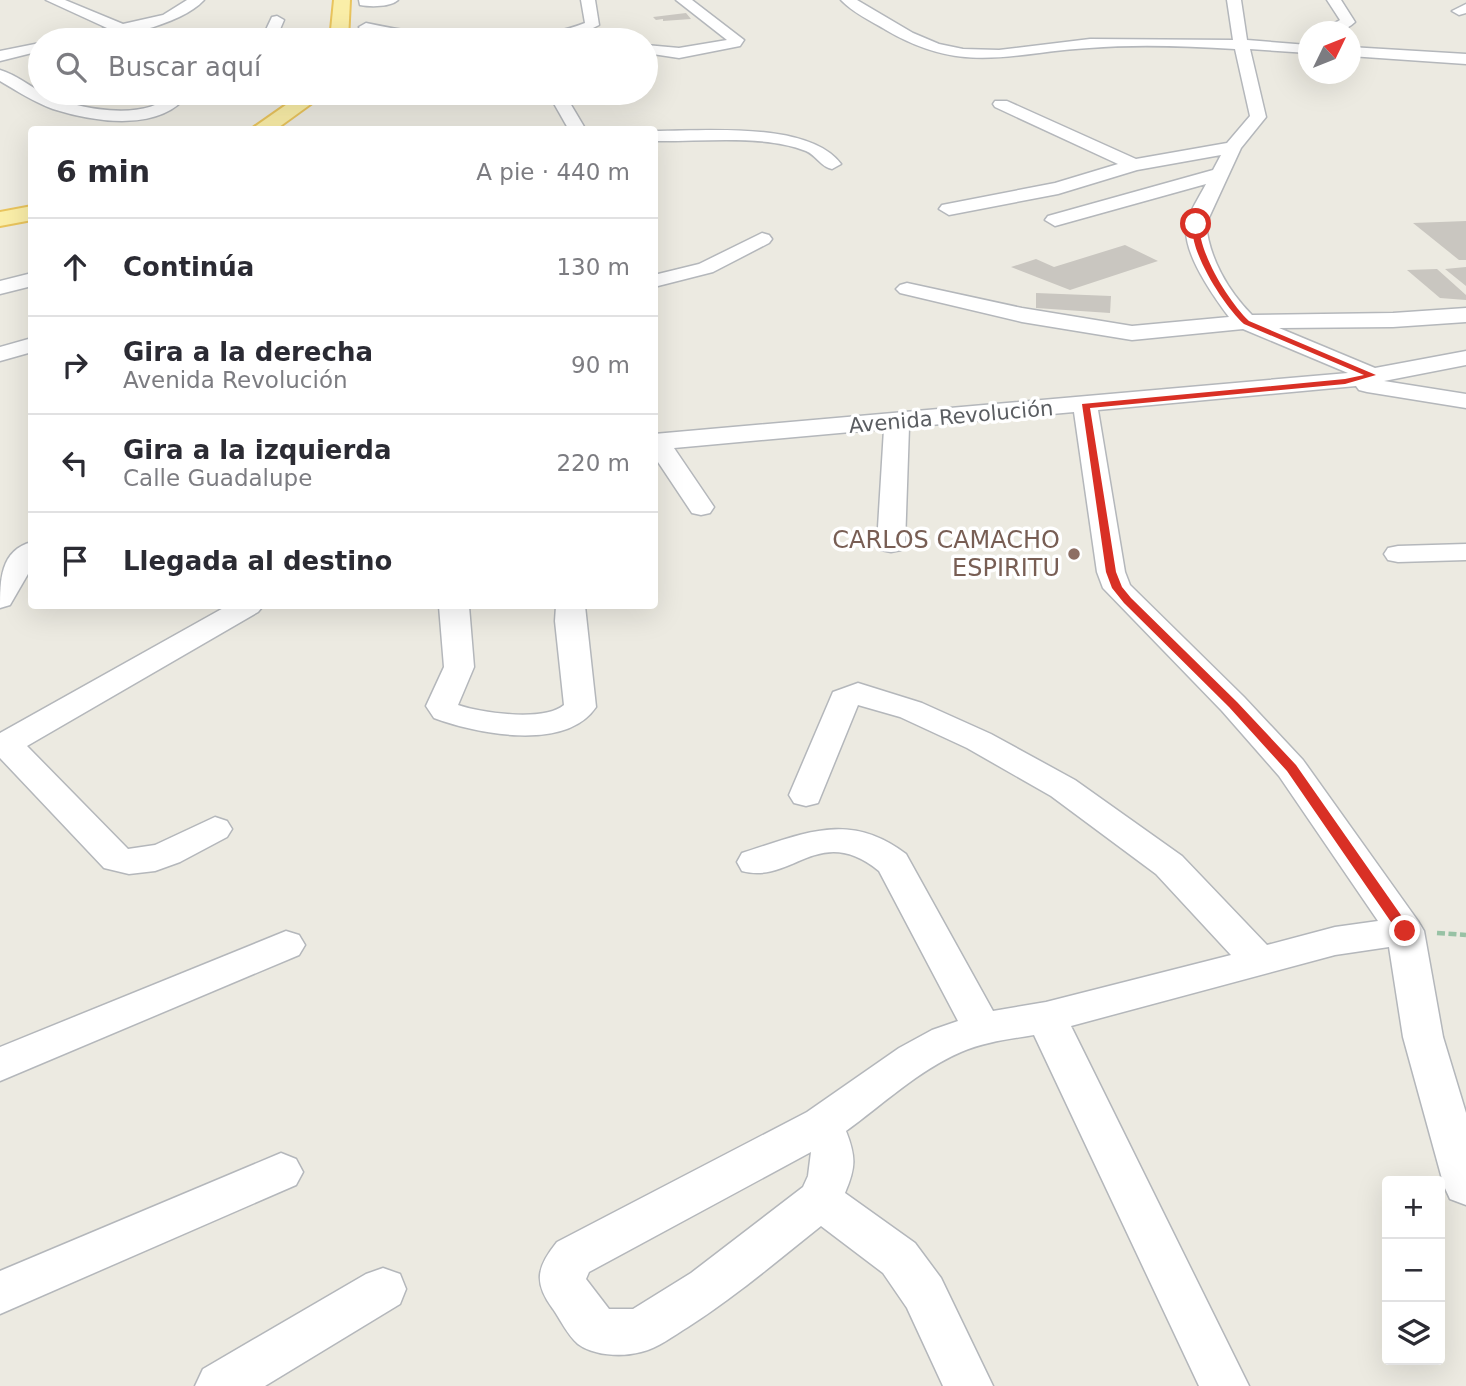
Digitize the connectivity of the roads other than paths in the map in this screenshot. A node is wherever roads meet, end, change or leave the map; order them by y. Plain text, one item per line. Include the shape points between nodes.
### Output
1 (53, 0) edge
2 (197, 0) edge
3 (342, 0) edge
4 (391, 0) edge
5 (588, 0) edge
6 (683, 0) edge
7 (848, 0) edge
8 (1234, 0) edge
9 (1334, 0) edge
10 (365, 1) edge
11 (277, 20) dead end
12 (1347, 21) edge
13 (119, 28) edge
14 (134, 28) edge
15 (274, 28) edge
16 (340, 28) edge
17 (366, 28) edge
18 (585, 28) edge
19 (1243, 44) junction
20 (1298, 48) edge
21 (28, 50) edge
22 (658, 51) edge
23 (1361, 52) edge
24 (0, 56) edge
25 (1466, 58) edge
26 (0, 75) edge
27 (28, 90) edge
28 (1000, 104) dead end
29 (59, 105) edge
30 (167, 105) edge
31 (308, 105) edge
32 (316, 105) edge
33 (563, 105) edge
34 (268, 126) edge
35 (294, 126) edge
36 (576, 126) edge
37 (658, 136) edge
38 (1233, 147) junction
39 (832, 164) dead end
40 (1134, 165) junction
41 (1220, 173) junction
42 (28, 204) edge
43 (0, 209) edge
44 (949, 209) dead end
45 (28, 214) edge
46 (0, 219) edge
47 (1055, 220) dead end
48 (762, 239) dead end
49 (0, 277) edge
50 (28, 278) edge
51 (28, 279) edge
52 (658, 280) edge
53 (0, 288) edge
54 (907, 289) dead end
55 (1466, 315) edge
56 (1247, 322) junction
57 (28, 346) edge
58 (0, 354) edge
59 (1466, 358) edge
60 (1372, 375) junction
61 (1345, 381) junction
62 (1466, 401) edge
63 (1085, 406) junction
64 (897, 422) junction
65 (658, 442) edge
66 (658, 445) edge
67 (701, 507) dead end
68 (891, 544) dead end
69 (1466, 552) edge
70 (28, 554) edge
71 (1398, 554) dead end
72 (0, 599) edge
73 (243, 609) edge
74 (454, 609) edge
75 (572, 609) edge
76 (3, 746) edge
77 (806, 794) dead end
78 (215, 829) dead end
79 (755, 862) dead end
80 (1405, 931) junction
81 (286, 944) dead end
82 (1258, 960) junction
83 (1046, 1017) junction
84 (982, 1029) junction
85 (0, 1065) edge
86 (822, 1125) junction
87 (281, 1172) dead end
88 (1466, 1186) edge
89 (820, 1200) junction
90 (383, 1289) dead end
91 (0, 1293) edge
92 (220, 1386) edge
93 (968, 1386) edge
94 (1224, 1386) edge

1 - 13 street
2 - 14 street via 168,18
3 - 16 main road
4 - 10 street
5 - 18 street via 592,25
6 - 22 street via 737,40 679,52
7 - 19 street via 889,26 949,52 1002,53 1094,43
8 - 19 street
9 - 12 street
10 - 17 main road
11 - 15 street
19 - 20 street
19 - 38 street via 1258,117
21 - 24 street
23 - 25 street
26 - 27 street
28 - 40 street
29 - 30 street via 141,113
31 - 34 main road
32 - 35 main road
33 - 36 street
37 - 39 street via 769,137 814,148
38 - 40 street
38 - 41 street
40 - 44 street via 1058,188
41 - 47 street
41 - 56 street via 1195,236 1227,299
42 - 43 main road
45 - 46 main road
48 - 52 street via 706,268
49 - 50 street
51 - 53 street
54 - 56 street via 1022,316 1122,332
55 - 56 street
56 - 60 street
57 - 58 street
59 - 60 street, Avenida Revolución
60 - 61 street, Avenida Revolución
61 - 62 street
61 - 63 street, Avenida Revolución
63 - 64 street, Avenida Revolución
63 - 80 street via 1117,588 1291,768
64 - 65 street, Avenida Revolución
64 - 68 street
66 - 67 street
69 - 71 street
70 - 72 street
73 - 76 street
74 - 75 street via 459,667 443,699 445,711 487,721 554,723 580,707
76 - 78 street via 117,859 153,859
77 - 82 street via 844,698 858,693 911,710 979,741 1062,788 1169,864
79 - 84 street via 834,838 880,850 893,863
80 - 82 street via 1347,938
80 - 88 street via 1423,1037
81 - 85 street
82 - 83 street
83 - 84 street
83 - 94 street
84 - 86 street via 946,1041 913,1060
86 - 89 street via 834,1154
86 - 89 street via 573,1257 562,1271 564,1287 596,1328 617,1333 641,1329 708,1288
87 - 91 street
89 - 93 street via 899,1258 924,1293
90 - 92 street

